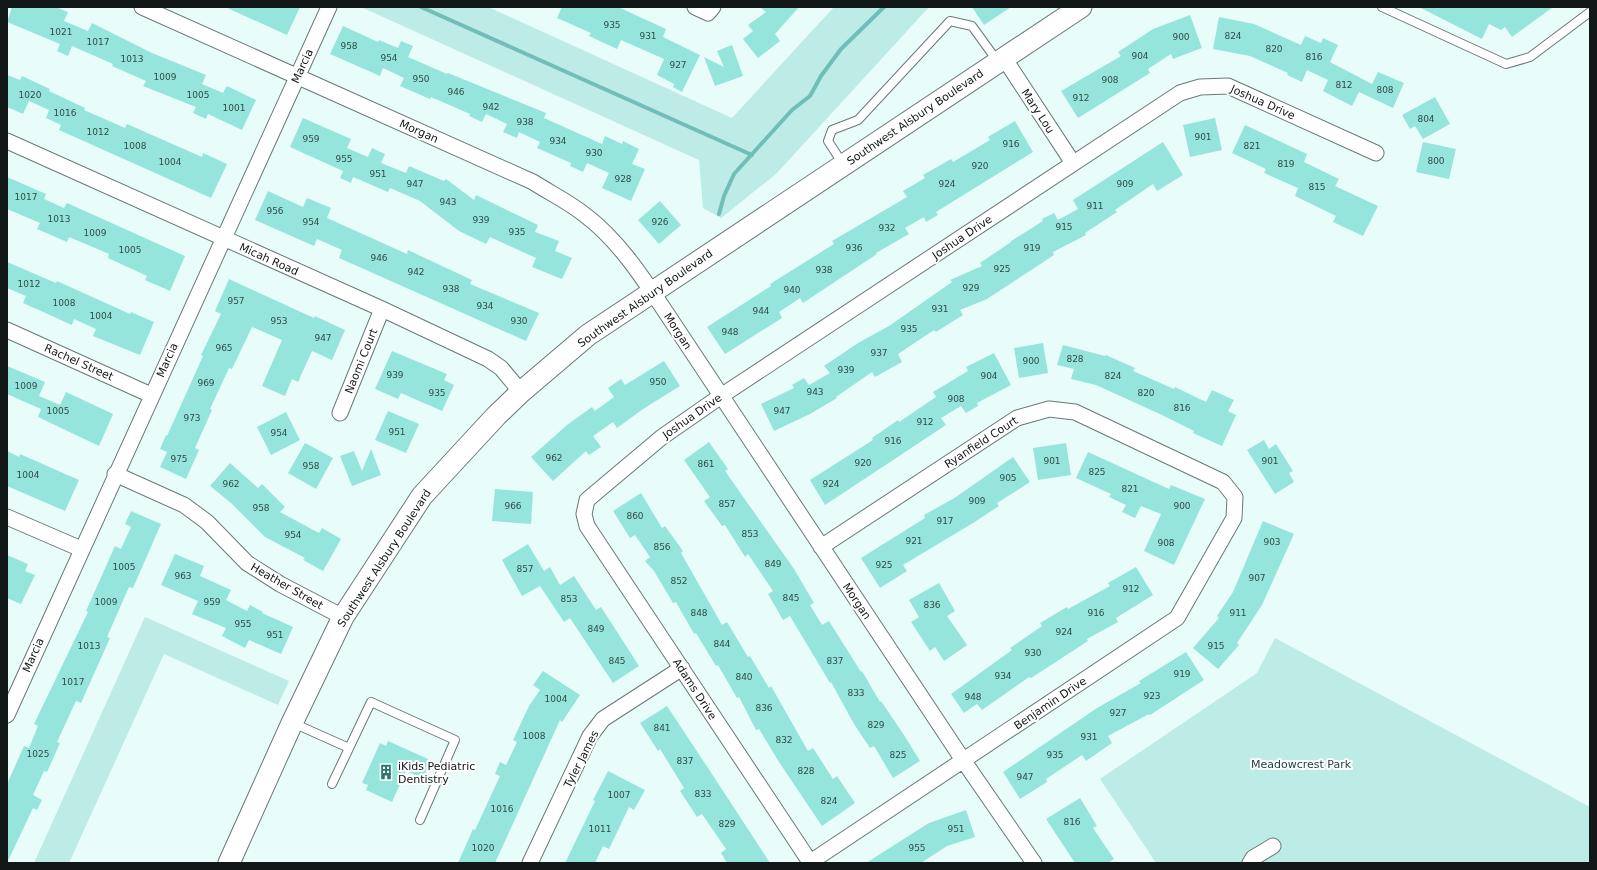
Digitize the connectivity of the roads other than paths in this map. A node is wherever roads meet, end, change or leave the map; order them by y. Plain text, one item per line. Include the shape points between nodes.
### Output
1 (142, 7) edge
2 (329, 7) edge
3 (1080, 7) edge
4 (1382, 7) edge
5 (1590, 12) edge
6 (1001, 60) junction
7 (297, 77) junction
8 (7, 141) edge
9 (1376, 153) dead end
10 (1073, 163) junction
11 (843, 165) junction
12 (223, 238) junction
13 (652, 291) junction
14 (382, 309) junction
15 (7, 330) edge
16 (521, 392) junction
17 (151, 395) junction
18 (721, 396) junction
19 (340, 413) dead end
20 (115, 474) junction
21 (1235, 497) joint
22 (584, 514) joint
23 (7, 517) edge
24 (821, 547) junction
25 (81, 549) junction
26 (343, 618) junction
27 (682, 668) junction
28 (8, 708) edge
29 (292, 723) junction
30 (348, 748) junction
31 (963, 760) junction
32 (332, 784) dead end
33 (420, 820) dead end
34 (1273, 846) dead end
35 (230, 863) edge
36 (530, 863) edge
37 (810, 863) edge
38 (1034, 863) edge
39 (1250, 863) edge

1 - 7 street, Morgan
2 - 7 street, Marcia
3 - 6 main road, Southwest Alsbury Boulevard
4 - 5 lane via 1506,64 1530,57
6 - 10 street, Mary Lou
6 - 11 main road, Southwest Alsbury Boulevard
6 - 11 lane via 972,26 950,21 858,120 832,130 828,141
7 - 12 street, Marcia
7 - 13 street, Morgan via 533,182 585,215 618,246
8 - 12 street, Micah Road
9 - 10 street, Joshua Drive via 1228,86 1200,87 1180,93
10 - 18 street, Joshua Drive
11 - 13 main road, Southwest Alsbury Boulevard
12 - 14 street, Micah Road
12 - 17 street, Marcia
13 - 16 main road, Southwest Alsbury Boulevard via 588,335
13 - 18 street, Morgan
14 - 16 street, Micah Road via 488,359 501,368
14 - 19 street, Naomi Court
15 - 17 street, Rachel Street
16 - 26 main road, Southwest Alsbury Boulevard via 422,496
17 - 20 street, Marcia
18 - 22 street, Joshua Drive via 662,437 587,500
18 - 24 street, Morgan
20 - 25 street, Marcia
20 - 26 street, Heather Street via 184,505 207,522 248,563 280,584
21 - 24 street, Ryanfield Court via 1223,482 1209,475 1075,412 1049,409 1017,418
21 - 31 street, Benjamin Drive via 1234,518 1177,618
22 - 27 street, Adams Drive via 587,526
23 - 25 street
24 - 31 street, Morgan
25 - 28 street, Marcia
26 - 29 main road, Southwest Alsbury Boulevard
27 - 36 street, Tyler James via 603,719 590,736
27 - 37 street, Adams Drive
29 - 30 lane
29 - 35 main road, Southwest Alsbury Boulevard
30 - 32 lane
30 - 33 lane via 371,702 456,740
31 - 37 street, Benjamin Drive
31 - 38 street, Morgan
34 - 39 street via 1253,858

